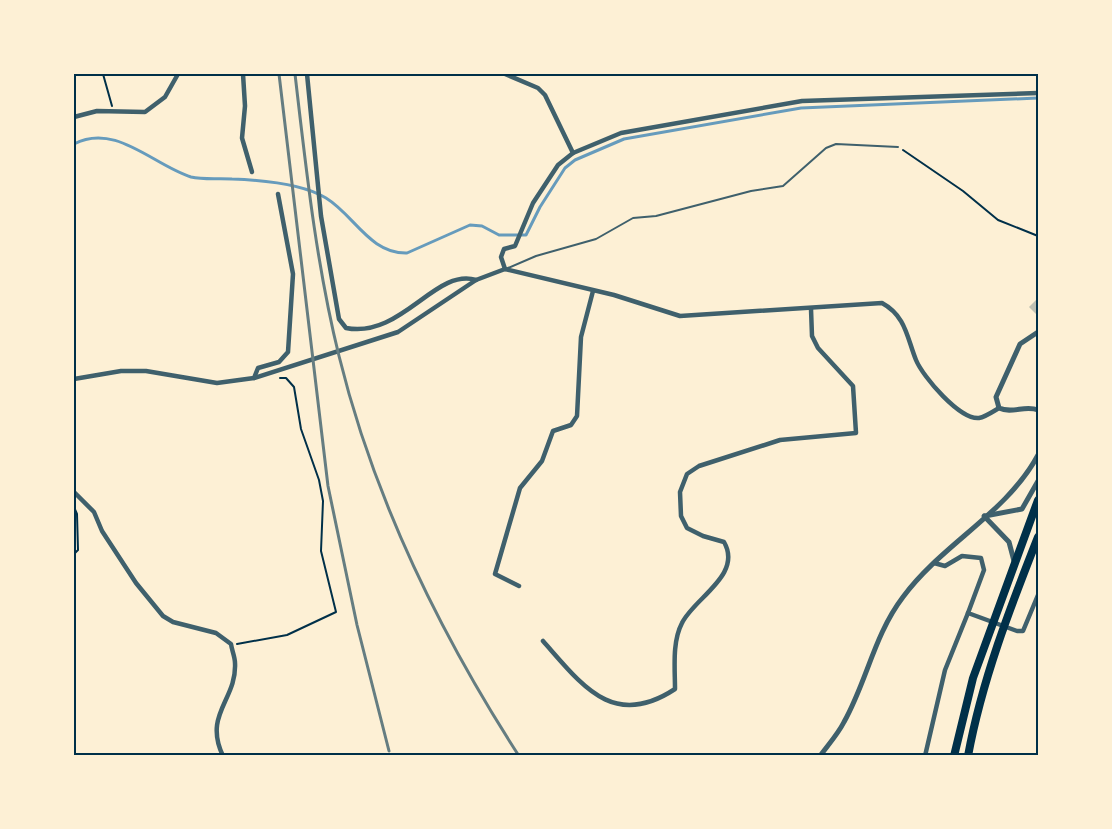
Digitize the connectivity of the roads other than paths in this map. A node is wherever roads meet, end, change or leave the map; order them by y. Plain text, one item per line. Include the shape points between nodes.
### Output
1 (178, 74) edge
2 (243, 74) edge
3 (307, 74) edge
4 (505, 74) edge
5 (1038, 93) edge
6 (74, 117) edge
7 (898, 147) road end
8 (573, 153) junction
9 (252, 172) dead end
10 (278, 194) dead end
11 (506, 269) junction
12 (476, 280) junction
13 (593, 291) junction
14 (811, 309) junction
15 (1038, 332) edge
16 (254, 378) junction
17 (74, 379) edge
18 (999, 408) junction
19 (1038, 410) edge
20 (1038, 455) edge
21 (1038, 481) edge
22 (74, 492) edge
23 (1038, 500) edge
24 (984, 516) junction
25 (1038, 537) edge
26 (1014, 561) junction
27 (934, 562) junction
28 (519, 586) dead end
29 (1038, 595) edge
30 (968, 613) junction
31 (543, 641) dead end
32 (223, 756) edge
33 (820, 756) edge
34 (925, 756) edge
35 (954, 756) edge
36 (968, 756) edge

1 - 6 street via 165,97 145,112 113,111
2 - 9 street via 242,138
3 - 12 street via 319,202 339,319 346,328 377,328 441,286 459,279
4 - 8 street via 545,95
5 - 8 street via 802,101 621,133
7 - 11 lane via 836,144 826,148 783,186 633,218 596,239
8 - 11 street via 558,165 533,203 515,246 504,249 501,257
10 - 16 street via 293,274 288,352 279,362 258,368
11 - 12 street
11 - 13 street
12 - 16 street via 408,327
13 - 14 street via 680,316
13 - 28 street via 580,337 577,416 571,425 553,431 542,461 520,488 495,574
14 - 18 street via 882,303 894,309 907,329 916,361 927,380 951,403 968,416 980,418
14 - 31 street via 812,336 818,348 853,386 856,433 780,440 699,466 687,474 680,492 681,516 687,528 724,542 728,565 681,625 676,643 675,689 643,704 610,703 593,694
15 - 18 street via 1026,338 1015,353 996,398
16 - 17 street via 217,384 146,371 121,371
18 - 19 street
20 - 24 street via 1021,482
21 - 24 street via 1022,509
22 - 32 street via 94,512 130,575 163,616 216,633 231,645 235,664 215,727
23 - 26 highway
24 - 26 street via 1009,542
24 - 27 street
25 - 36 highway via 981,697
26 - 35 highway via 973,678
27 - 30 street via 945,566 962,556 981,558 984,570
27 - 33 street via 912,584 887,620 844,722
29 - 30 street via 1023,631
30 - 34 street via 945,670

